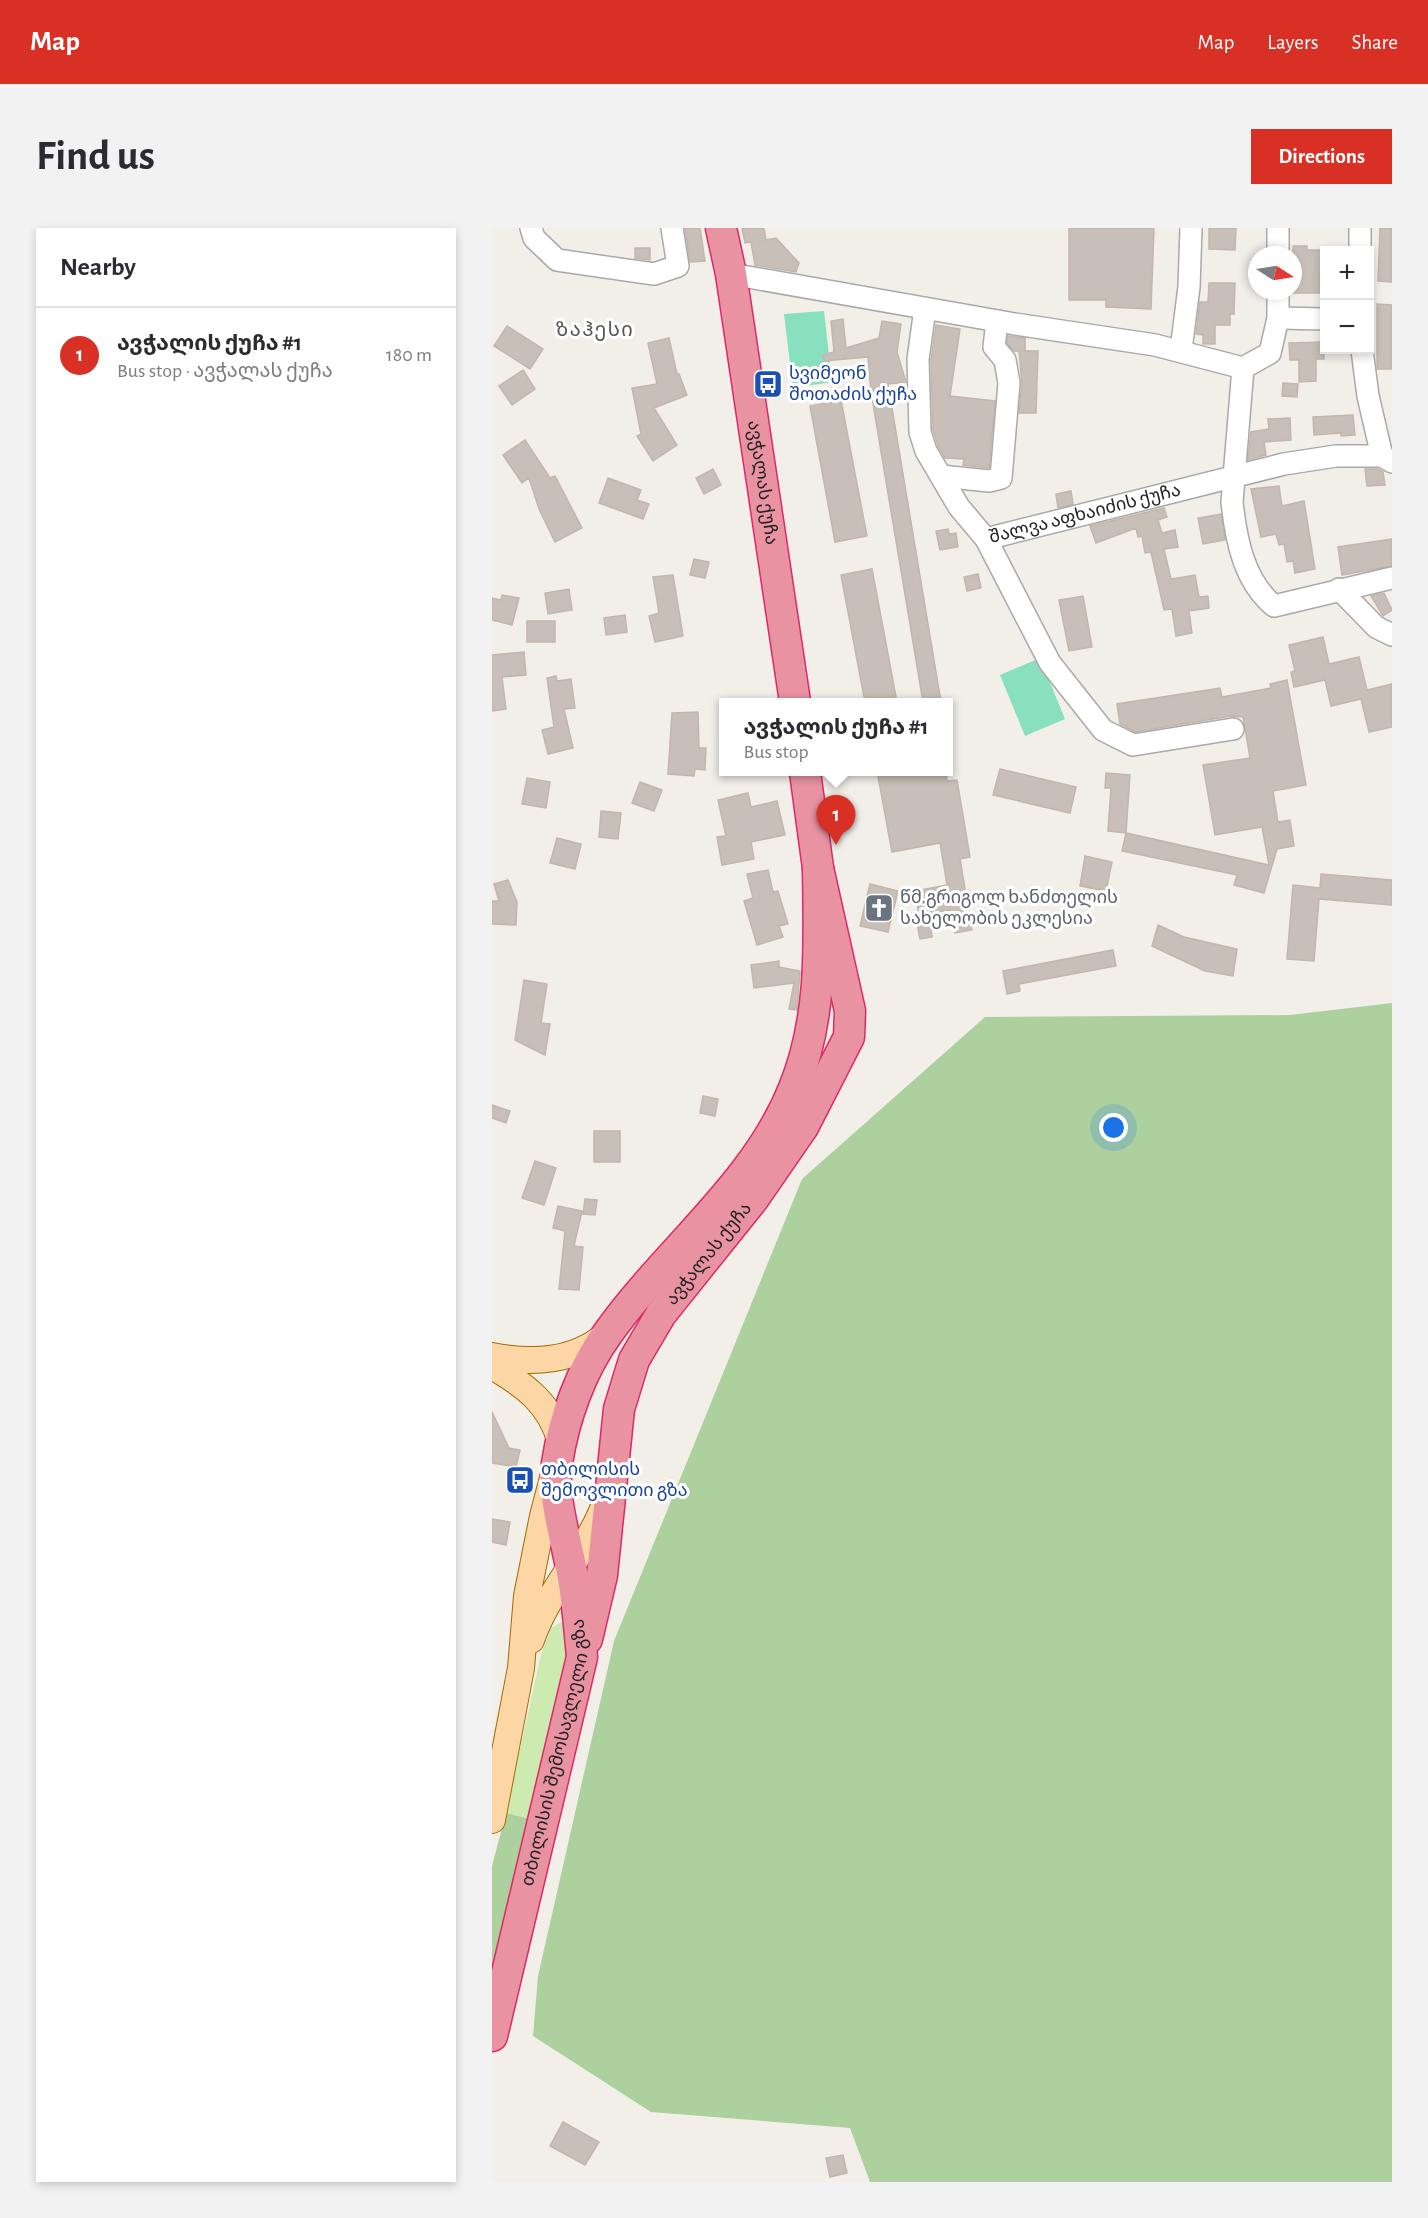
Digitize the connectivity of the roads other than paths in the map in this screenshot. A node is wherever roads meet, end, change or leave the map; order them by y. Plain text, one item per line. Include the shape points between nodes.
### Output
1 (531, 228) edge
2 (672, 228) edge
3 (721, 228) edge
4 (1191, 228) edge
5 (1278, 228) edge
6 (1360, 228) edge
7 (1278, 246) edge
8 (1360, 246) edge
9 (731, 274) junction
10 (1278, 300) edge
11 (925, 309) junction
12 (1278, 318) junction
13 (1320, 319) edge
14 (997, 321) junction
15 (1181, 350) junction
16 (1363, 354) edge
17 (1243, 368) junction
18 (1387, 459) edge
19 (941, 476) junction
20 (1233, 479) junction
21 (986, 539) junction
22 (1392, 578) edge
23 (1339, 589) junction
24 (1392, 635) edge
25 (794, 698) edge
26 (1233, 729) dead end
27 (806, 776) edge
28 (818, 868) junction
29 (814, 1019) junction
30 (851, 1020) junction
31 (607, 1335) junction
32 (492, 1356) edge
33 (492, 1366) edge
34 (559, 1455) junction
35 (608, 1496) junction
36 (560, 1519) junction
37 (596, 1526) junction
38 (570, 1564) junction
39 (542, 1614) junction
40 (579, 1627) junction
41 (582, 1657) junction
42 (521, 1668) junction
43 (492, 1820) edge
44 (492, 2036) edge

1 - 2 street via 534,238 557,260 654,274 678,266
3 - 9 highway, ავჭალას ქუჩა
4 - 15 street
5 - 7 street
6 - 8 street
9 - 11 street
9 - 25 highway, ავჭალას ქუჩა
10 - 12 street
11 - 14 street
11 - 19 street, შალვა აფხაიძის ქუჩა via 918,359 920,432 926,452
12 - 13 street
12 - 17 street via 1270,353
14 - 15 street
14 - 19 street via 994,347 1005,360 1009,383 1001,478 989,481
15 - 17 street
16 - 18 street via 1368,396
17 - 20 street
18 - 20 street, შალვა აფხაიძის ქუჩა via 1336,456 1284,464
19 - 21 street, შალვა აფხაიძის ქუჩა via 959,507
20 - 21 street, შალვა აფხაიძის ქუჩა
20 - 23 street via 1234,522 1249,577 1260,595 1274,606
21 - 26 street via 1050,663 1103,730 1133,745
22 - 23 street
23 - 24 street via 1376,627
27 - 28 highway, ავჭალას ქუჩა
28 - 29 highway, ავჭალას ქუჩა via 820,950
28 - 30 highway, ავჭალას ქუჩა
29 - 30 highway via 831,1011
29 - 31 highway, ავჭალას ქუჩა via 794,1088 764,1144
30 - 35 highway, ავჭალას ქუჩა via 846,1047 803,1127 754,1198 660,1314 638,1352 619,1409
31 - 32 main road via 569,1356 537,1361
31 - 34 highway, ავჭალას ქუჩა via 579,1387
33 - 34 main road via 538,1397 552,1418
34 - 36 highway, თბილისის შემოსავლელი გზა
34 - 42 main road via 527,1596
35 - 37 main road
35 - 41 highway, ავჭალას ქუჩა via 602,1575
36 - 37 highway via 580,1533
36 - 38 highway, თბილისის შემოსავლელი გზა
37 - 38 main road
38 - 39 main road
38 - 40 highway, თბილისის შემოსავლელი გზა
39 - 40 main road via 553,1608 563,1610 572,1614
39 - 42 main road
40 - 41 highway, თბილისის შემოსავლელი გზა
41 - 44 highway, თბილისის შემოსავლელი გზა
42 - 43 main road

